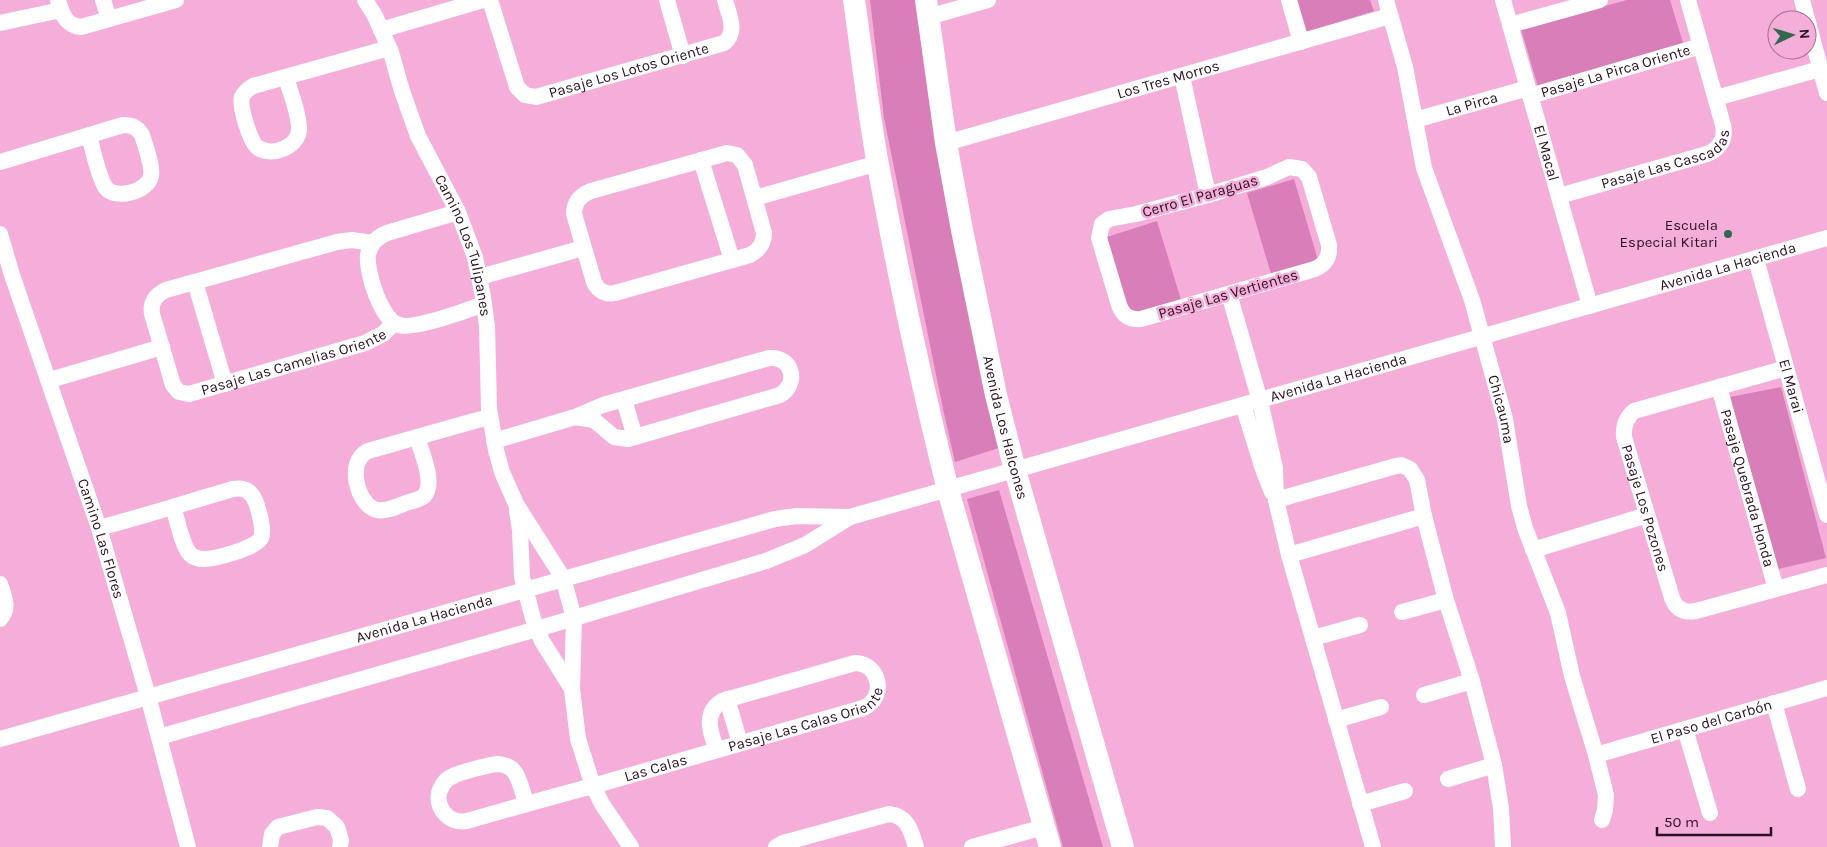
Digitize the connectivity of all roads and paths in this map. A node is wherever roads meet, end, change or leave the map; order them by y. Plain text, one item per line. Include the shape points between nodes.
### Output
1 (104, 0) edge
2 (176, 0) edge
3 (365, 0) edge
4 (482, 0) edge
5 (490, 0) edge
6 (667, 0) edge
7 (725, 0) edge
8 (854, 0) edge
9 (988, 0) edge
10 (1289, 0) edge
11 (1386, 0) edge
12 (1503, 0) edge
13 (1600, 0) edge
14 (1688, 0) edge
15 (1802, 0) edge
16 (59, 5) edge
17 (927, 9) edge
18 (1390, 16) junction
19 (109, 19) junction
20 (0, 23) edge
21 (1510, 26) junction
22 (382, 30) junction
23 (1301, 42) junction
24 (1701, 46) junction
25 (389, 48) junction
26 (683, 56) junction
27 (1820, 69) junction
28 (1182, 76) junction
29 (286, 77) junction
30 (1529, 92) junction
31 (1827, 93) edge
32 (1716, 98) junction
33 (1415, 120) junction
34 (90, 135) junction
35 (946, 143) junction
36 (701, 160) junction
37 (0, 162) edge
38 (878, 163) junction
39 (1208, 195) junction
40 (1559, 196) junction
41 (755, 198) junction
42 (458, 212) junction
43 (0, 234) edge
44 (1827, 238) edge
45 (372, 243) junction
46 (584, 248) junction
47 (1756, 259) junction
48 (732, 260) junction
49 (1327, 260) joint
50 (480, 277) junction
51 (195, 282) junction
52 (1229, 294) junction
53 (484, 304) junction
54 (1590, 306) junction
55 (1126, 317) joint
56 (394, 323) junction
57 (1482, 337) junction
58 (162, 347) junction
59 (1786, 368) junction
60 (50, 380) junction
61 (225, 384) junction
62 (1719, 387) junction
63 (624, 400) junction
64 (1260, 400) junction
65 (1243, 405) junction
66 (603, 406) junction
67 (490, 417) junction
68 (575, 417) junction
69 (599, 423) junction
70 (635, 437) junction
71 (417, 438) junction
72 (494, 442) junction
73 (1821, 467) edge
74 (1015, 470) junction
75 (948, 490) junction
76 (1276, 500) junction
77 (516, 504) junction
78 (173, 507) junction
79 (1647, 515) junction
80 (1827, 515) edge
81 (1424, 516) junction
82 (850, 517) junction
83 (99, 528) junction
84 (1533, 550) junction
85 (1288, 555) junction
86 (1827, 575) edge
87 (563, 578) junction
88 (0, 584) edge
89 (524, 589) junction
90 (1776, 589) junction
91 (1446, 600) junction
92 (1402, 612) dead end
93 (574, 618) junction
94 (0, 619) edge
95 (1360, 625) dead end
96 (537, 629) junction
97 (1313, 638) junction
98 (566, 664) junction
99 (1472, 681) junction
100 (1827, 688) edge
101 (1424, 695) dead end
102 (148, 696) junction
103 (727, 699) junction
104 (1774, 703) junction
105 (1382, 707) dead end
106 (1336, 720) junction
107 (1685, 729) junction
108 (159, 736) junction
109 (0, 739) edge
110 (740, 743) junction
111 (717, 750) junction
112 (1596, 755) junction
113 (1494, 765) junction
114 (1448, 779) dead end
115 (593, 786) junction
116 (1798, 789) dead end
117 (1405, 791) dead end
118 (526, 804) junction
119 (1360, 804) junction
120 (1710, 813) dead end
121 (1602, 820) dead end
122 (1047, 837) edge
123 (188, 847) edge
124 (270, 847) edge
125 (340, 847) edge
126 (630, 847) edge
127 (776, 847) edge
128 (916, 847) edge
129 (972, 847) edge
130 (1123, 847) edge
131 (1373, 847) edge
132 (1503, 847) edge

1 - 19 street
2 - 19 street
3 - 22 street, Camino Los Tulipanes
4 - 22 street
5 - 26 street, Pasaje Los Lotos Oriente via 515,82 525,95 536,98
6 - 26 street
7 - 26 street, Pasaje Los Lotos Oriente via 732,27 730,36 719,45
8 - 38 street
9 - 17 street
10 - 23 street
11 - 18 street, Chicauma
12 - 21 street, El Macal
13 - 21 street
14 - 24 street, Pasaje Las Cascadas
15 - 27 street
16 - 19 street via 63,17 72,25 81,27
16 - 20 street
17 - 35 street, Avenida Los Halcones
18 - 23 street, Los Tres Morros
18 - 33 street, Chicauma via 1405,66
21 - 30 street, El Macal
22 - 25 street, Camino Los Tulipanes
23 - 28 street, Los Tres Morros
24 - 30 street, Pasaje La Pirca Oriente
24 - 32 street, Pasaje Las Cascadas
25 - 29 street
25 - 42 street, Camino Los Tulipanes via 418,136
27 - 31 street
27 - 32 street
28 - 35 street, Los Tres Morros
28 - 39 street
29 - 29 street via 252,86 242,98 250,138 261,150 286,148 298,137
30 - 33 street, La Pirca
30 - 40 street, El Macal
32 - 40 street, Pasaje Las Cascadas via 1724,131 1721,143 1713,152
33 - 57 street, Chicauma via 1431,192 1465,278
34 - 34 street via 123,125 139,130 152,170 147,185 118,194 110,192 103,183
34 - 37 street
35 - 74 street, Avenida Los Halcones via 979,318
36 - 41 street via 727,153 737,155 745,165
36 - 46 street via 591,191 580,197 574,214
36 - 48 street
38 - 41 street
38 - 75 street
39 - 49 street, Cerro El Paraguas via 1267,178 1289,167 1302,169 1310,177 1328,244
39 - 55 street, Cerro El Paraguas via 1109,219 1102,224 1100,243 1119,305
40 - 54 street, El Macal
41 - 48 street via 764,233 762,244 754,252
42 - 45 street via 387,233
42 - 50 street, Camino Los Tulipanes
43 - 60 street, Camino Las Flores
44 - 47 street, Avenida La Hacienda
45 - 51 street via 344,241
45 - 56 street via 368,255 370,274 385,314
46 - 48 street via 596,286 611,294
46 - 50 street
47 - 54 street, Avenida La Hacienda
47 - 59 street, El Marai
49 - 52 street, Pasaje Las Vertientes via 1315,269
50 - 53 street, Camino Los Tulipanes
51 - 58 street via 166,290 154,298 151,308
51 - 61 street
52 - 55 street, Pasaje Las Vertientes via 1141,319
52 - 64 street
53 - 56 street via 416,325
53 - 67 street, Camino Los Tulipanes
54 - 57 street, Avenida La Hacienda
56 - 61 street, Pasaje Las Camelias Oriente via 383,334 365,343
57 - 64 street, Avenida La Hacienda
57 - 84 street, Chicauma via 1505,419 1519,506
58 - 60 street
58 - 61 street, Pasaje Las Camelias Oriente via 173,385 179,392 189,394
59 - 62 street, Pasaje Los Pozones
59 - 73 street, El Marai
60 - 83 street, Camino Las Flores
62 - 79 street, Pasaje Los Pozones via 1634,411 1627,419 1624,437
62 - 90 street, Pasaje Quebrada Honda
63 - 66 street
63 - 70 street
63 - 70 street via 769,358 783,361 792,372 791,384 780,396
64 - 65 street, Avenida La Hacienda
64 - 76 street via 1275,468
65 - 74 street, Avenida La Hacienda
65 - 76 street
66 - 68 street
66 - 69 street via 599,412
67 - 71 street
67 - 72 street, Camino Los Tulipanes
68 - 69 street
68 - 72 street
69 - 70 street via 618,438
71 - 71 street via 368,451 357,461 356,477 362,497 371,508 387,509 420,499 427,491 429,481
72 - 77 street, Camino Los Tulipanes
73 - 80 street, El Marai
74 - 75 street, Avenida La Hacienda
74 - 130 street, Avenida Los Halcones
75 - 82 street, Avenida La Hacienda
75 - 122 street
76 - 81 street via 1400,465 1416,476
76 - 85 street
77 - 87 street, Camino Los Tulipanes
77 - 89 street, Camino Los Tulipanes
78 - 78 street via 233,489 247,490 253,497 262,535 251,547 199,559 188,551
78 - 83 street
79 - 84 street
79 - 90 street, Pasaje Los Pozones via 1672,598 1680,610 1696,611
81 - 85 street
81 - 91 street
82 - 87 street, Avenida La Hacienda via 775,518
82 - 93 street, Avenida La Hacienda via 815,540 780,556
83 - 102 street, Camino Las Flores
84 - 112 street, Chicauma via 1558,613 1572,676
85 - 97 street
86 - 90 street, Pasaje Los Pozones
87 - 89 street, Avenida La Hacienda
87 - 93 street, Camino Los Tulipanes
88 - 94 street via 6,606
89 - 96 street, Camino Los Tulipanes
89 - 102 street, Avenida La Hacienda
91 - 92 street
91 - 99 street
93 - 96 street, Avenida La Hacienda
93 - 98 street, Camino Los Tulipanes
95 - 97 street
96 - 98 street, Camino Los Tulipanes
96 - 108 street, Avenida La Hacienda
97 - 106 street
98 - 115 street, Camino Los Tulipanes via 578,739
99 - 101 street
99 - 113 street
100 - 104 street, El Paso del Carbón
102 - 108 street, Camino Las Flores
102 - 109 street, Avenida La Hacienda
103 - 110 street
103 - 110 street, Pasaje Las Calas Oriente via 855,663 869,666 877,678 878,694 868,706
103 - 111 street via 717,704 709,718
104 - 107 street, El Paso del Carbón
104 - 116 street
105 - 106 street
106 - 119 street
107 - 112 street, El Paso del Carbón
107 - 120 street
108 - 123 street, Camino Las Flores
110 - 111 street, Pasaje Las Calas Oriente
111 - 115 street, Las Calas
112 - 121 street, Chicauma via 1606,795
113 - 114 street
113 - 132 street
115 - 118 street, Las Calas
115 - 126 street, Camino Los Tulipanes
117 - 119 street
118 - 118 street, Las Calas via 456,822 443,812 439,796 442,786 452,776 502,764 517,776
119 - 131 street
122 - 129 street
124 - 125 street via 272,834 278,827 317,817 326,818 338,827
127 - 128 street via 889,814 908,824

